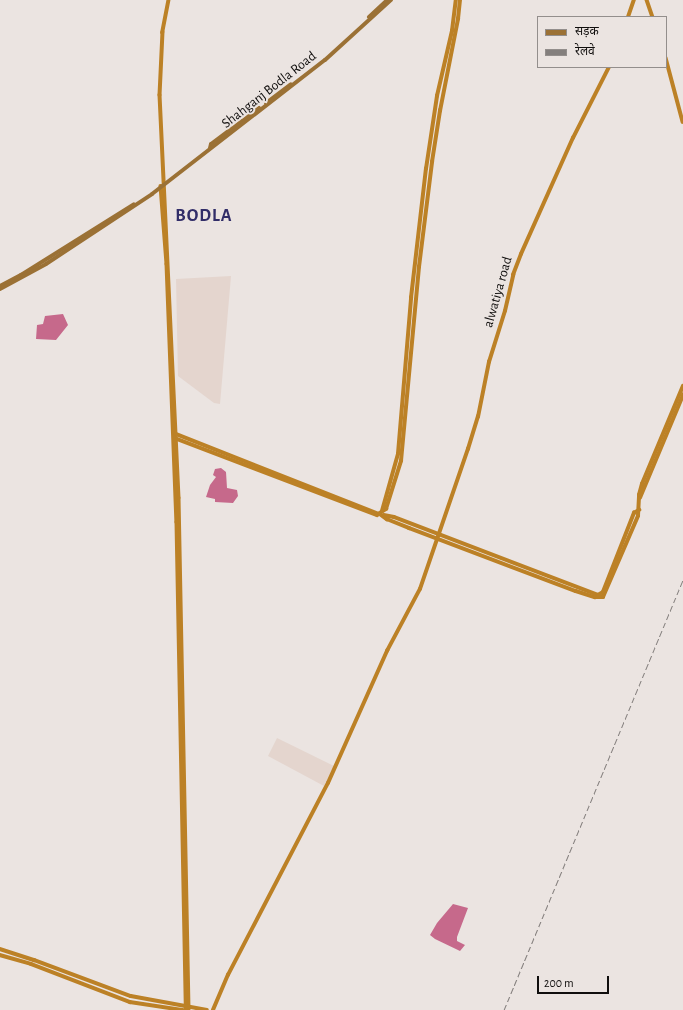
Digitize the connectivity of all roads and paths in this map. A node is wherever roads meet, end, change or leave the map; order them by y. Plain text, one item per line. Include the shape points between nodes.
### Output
1 (168, 0) edge
2 (387, 0) edge
3 (391, 0) edge
4 (456, 0) edge
5 (460, 0) edge
6 (634, 0) edge
7 (647, 0) edge
8 (628, 16) edge
9 (653, 16) edge
10 (344, 42) junction
11 (667, 62) edge
12 (608, 68) edge
13 (683, 122) edge
14 (163, 185) junction
15 (77, 241) junction
16 (0, 286) edge
17 (0, 289) edge
18 (683, 386) edge
19 (683, 395) edge
20 (176, 434) junction
21 (177, 439) junction
22 (393, 481) junction
23 (639, 499) junction
24 (382, 514) junction
25 (438, 536) junction
26 (185, 870) junction
27 (0, 949) edge
28 (0, 955) edge
29 (188, 1008) edge
30 (183, 1010) edge
31 (207, 1010) edge
32 (213, 1010) edge

1 - 14 main road via 163,32 160,95
2 - 10 main road
3 - 10 main road
4 - 22 main road via 426,169 398,454
5 - 22 main road via 432,162 419,267 402,451
6 - 8 main road
7 - 9 main road
10 - 14 main road via 211,144 210,148
11 - 13 main road
12 - 25 main road, alwatiya road via 573,138 513,275 489,362 478,417
14 - 15 main road via 123,215
14 - 20 main road
14 - 26 main road via 177,522
15 - 16 main road
15 - 17 main road via 46,264
18 - 23 main road via 642,484
19 - 23 main road
20 - 21 main road
20 - 24 main road
21 - 24 main road via 377,515
21 - 26 main road via 185,756
22 - 24 main road
23 - 25 main road via 638,516 612,580 601,597 576,591
24 - 25 main road via 387,519
25 - 32 main road, alwatiya road via 415,600 387,651 328,783 228,975
26 - 29 main road
27 - 29 main road via 131,996
28 - 30 main road via 31,964 130,1002
29 - 31 main road

